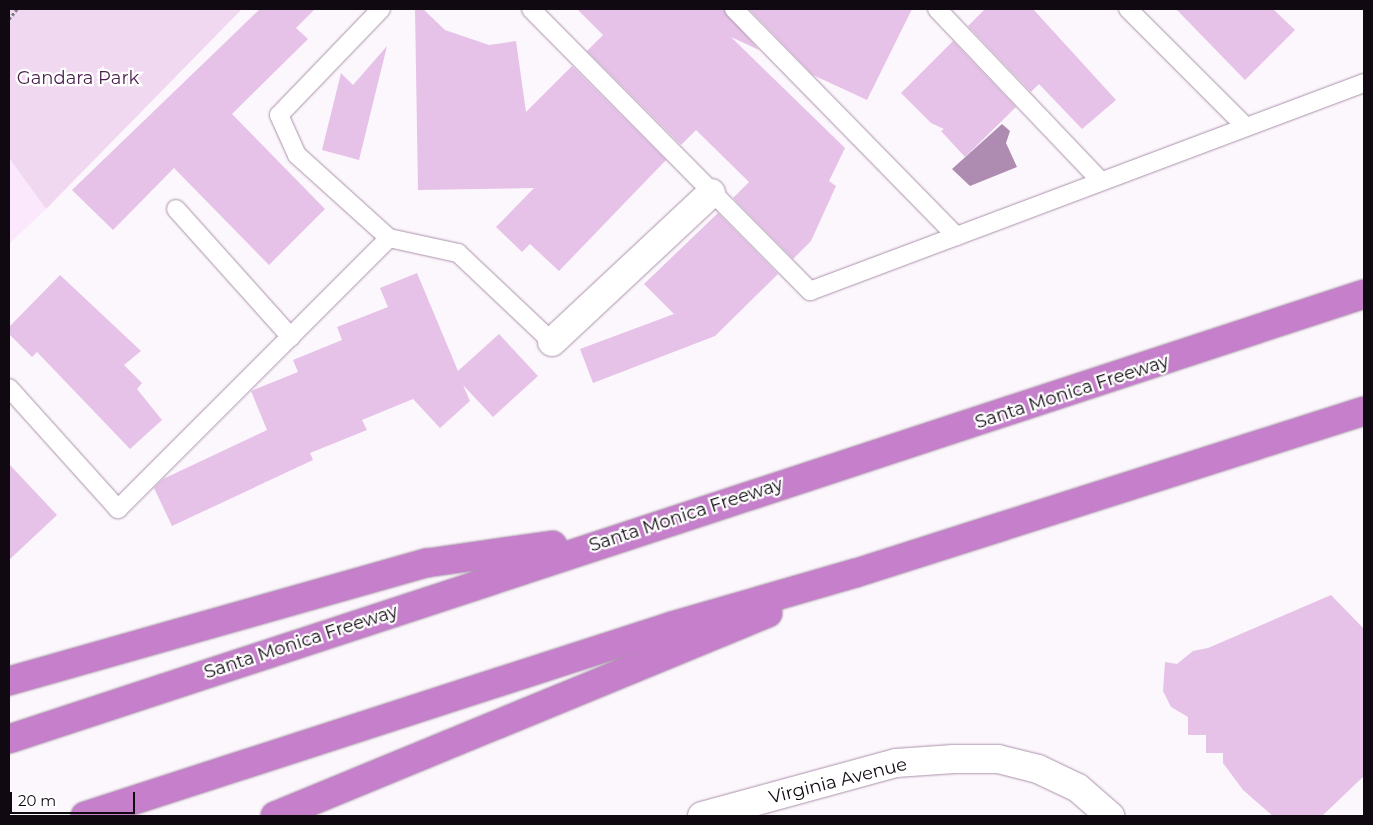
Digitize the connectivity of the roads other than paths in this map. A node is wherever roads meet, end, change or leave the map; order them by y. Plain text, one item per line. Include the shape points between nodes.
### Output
1 (382, 9) edge
2 (530, 9) edge
3 (734, 9) edge
4 (937, 9) edge
5 (1128, 9) edge
6 (1364, 83) edge
7 (1245, 126) junction
8 (1101, 180) junction
9 (711, 193) junction
10 (176, 209) dead end
11 (956, 236) junction
12 (389, 238) junction
13 (1364, 294) edge
14 (290, 337) junction
15 (552, 342) joint
16 (9, 388) edge
17 (1364, 411) edge
18 (621, 536) junction
19 (856, 573) junction
20 (9, 681) edge
21 (9, 739) edge
22 (85, 816) edge
23 (275, 816) edge
24 (702, 816) edge
25 (1110, 816) edge

1 - 12 lane via 279,116 298,155
2 - 9 lane
3 - 11 lane
4 - 8 lane
5 - 7 lane
6 - 7 lane
7 - 8 lane
8 - 11 lane
9 - 11 lane via 810,291
9 - 15 street
10 - 14 lane
12 - 14 lane
12 - 15 lane via 458,252
13 - 18 highway, Santa Monica Freeway
14 - 16 lane via 118,509
17 - 19 highway
18 - 20 highway via 427,563
18 - 21 highway, Santa Monica Freeway
19 - 22 highway via 672,626
19 - 23 highway via 671,656
24 - 25 street, Virginia Avenue via 896,763 954,758 998,758 1038,769 1078,788

